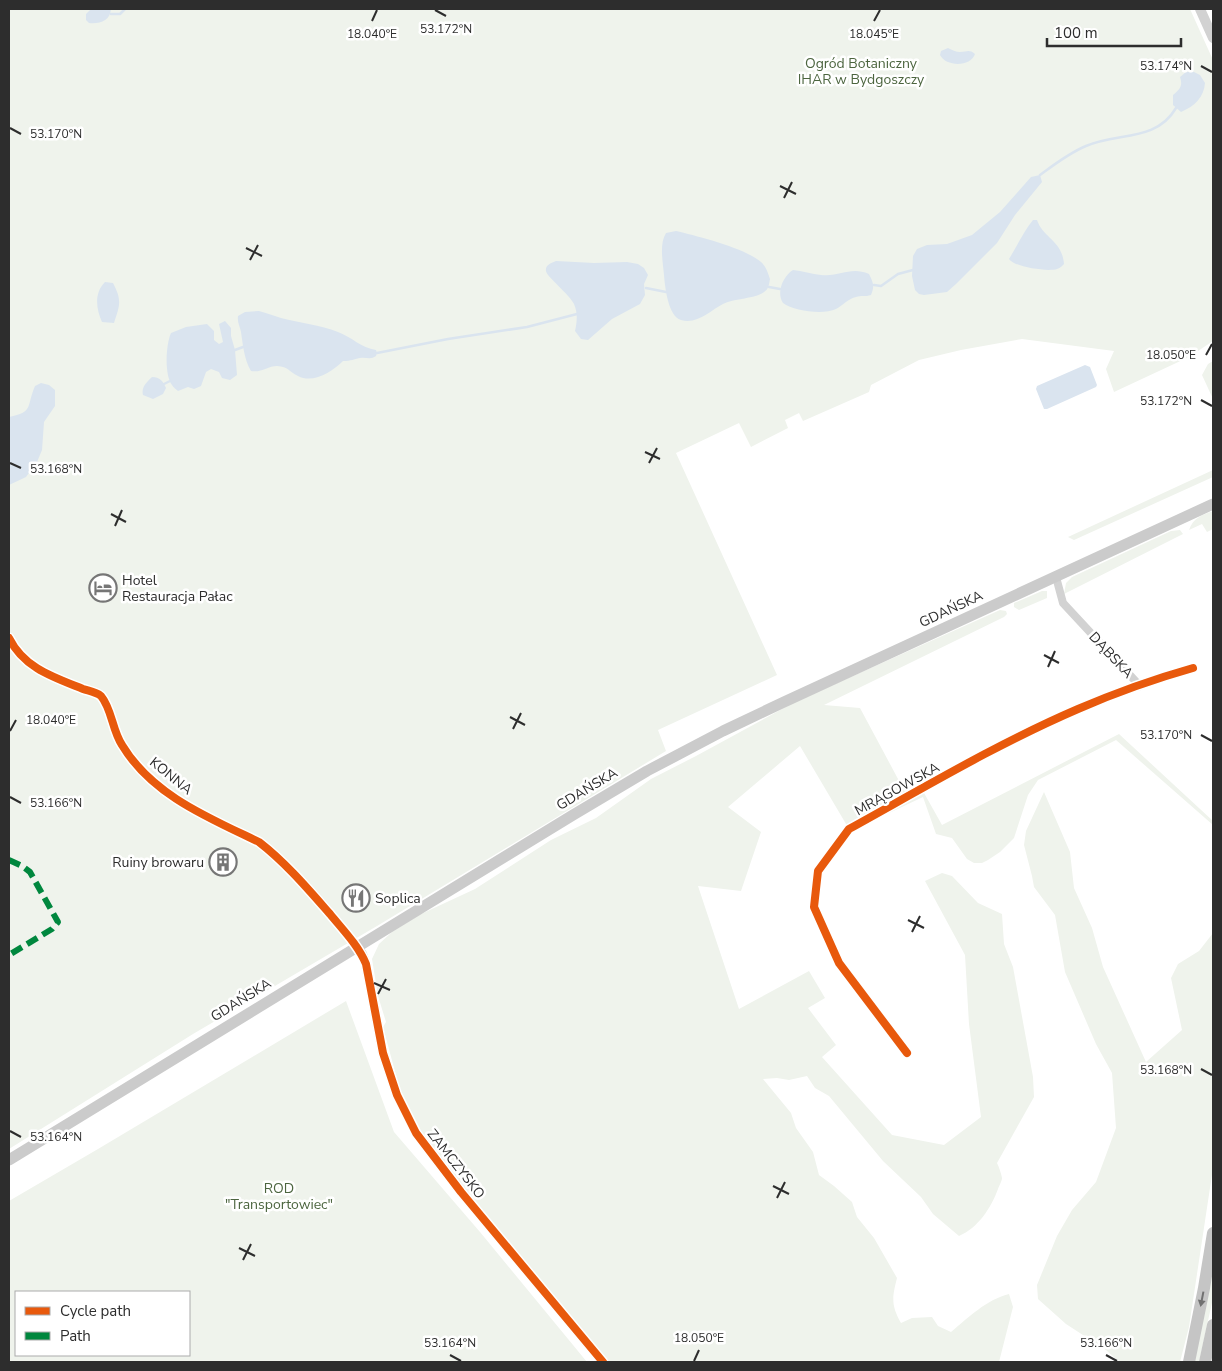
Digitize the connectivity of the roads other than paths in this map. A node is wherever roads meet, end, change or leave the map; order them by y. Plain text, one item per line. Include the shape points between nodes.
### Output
1 (1200, 9) edge
2 (1212, 31) edge
3 (1213, 504) edge
4 (1056, 577) junction
5 (9, 638) edge
6 (1193, 668) dead end
7 (1140, 686) junction
8 (356, 947) junction
9 (907, 1053) dead end
10 (9, 1160) edge
11 (1213, 1233) edge
12 (1213, 1325) edge
13 (603, 1362) edge
14 (1189, 1362) edge
15 (1205, 1362) edge

1 - 2 street
3 - 4 main road, GDAŃSKA
4 - 7 street, DĄBSKA via 1064,604
4 - 8 main road, GDAŃSKA via 784,702 647,771
5 - 8 street, KONNA via 14,649 32,666 101,696 115,734 144,772 176,800 259,842 270,851 315,897
6 - 7 street, DĄBSKA
7 - 9 street, MRĄGOWSKA via 1078,708 985,754 850,829 818,871 814,907 839,963
8 - 10 main road, GDAŃSKA
8 - 13 street, ZAMCZYSKO via 366,964 383,1053 397,1095 416,1133
11 -> 14 main road
12 - 15 main road

